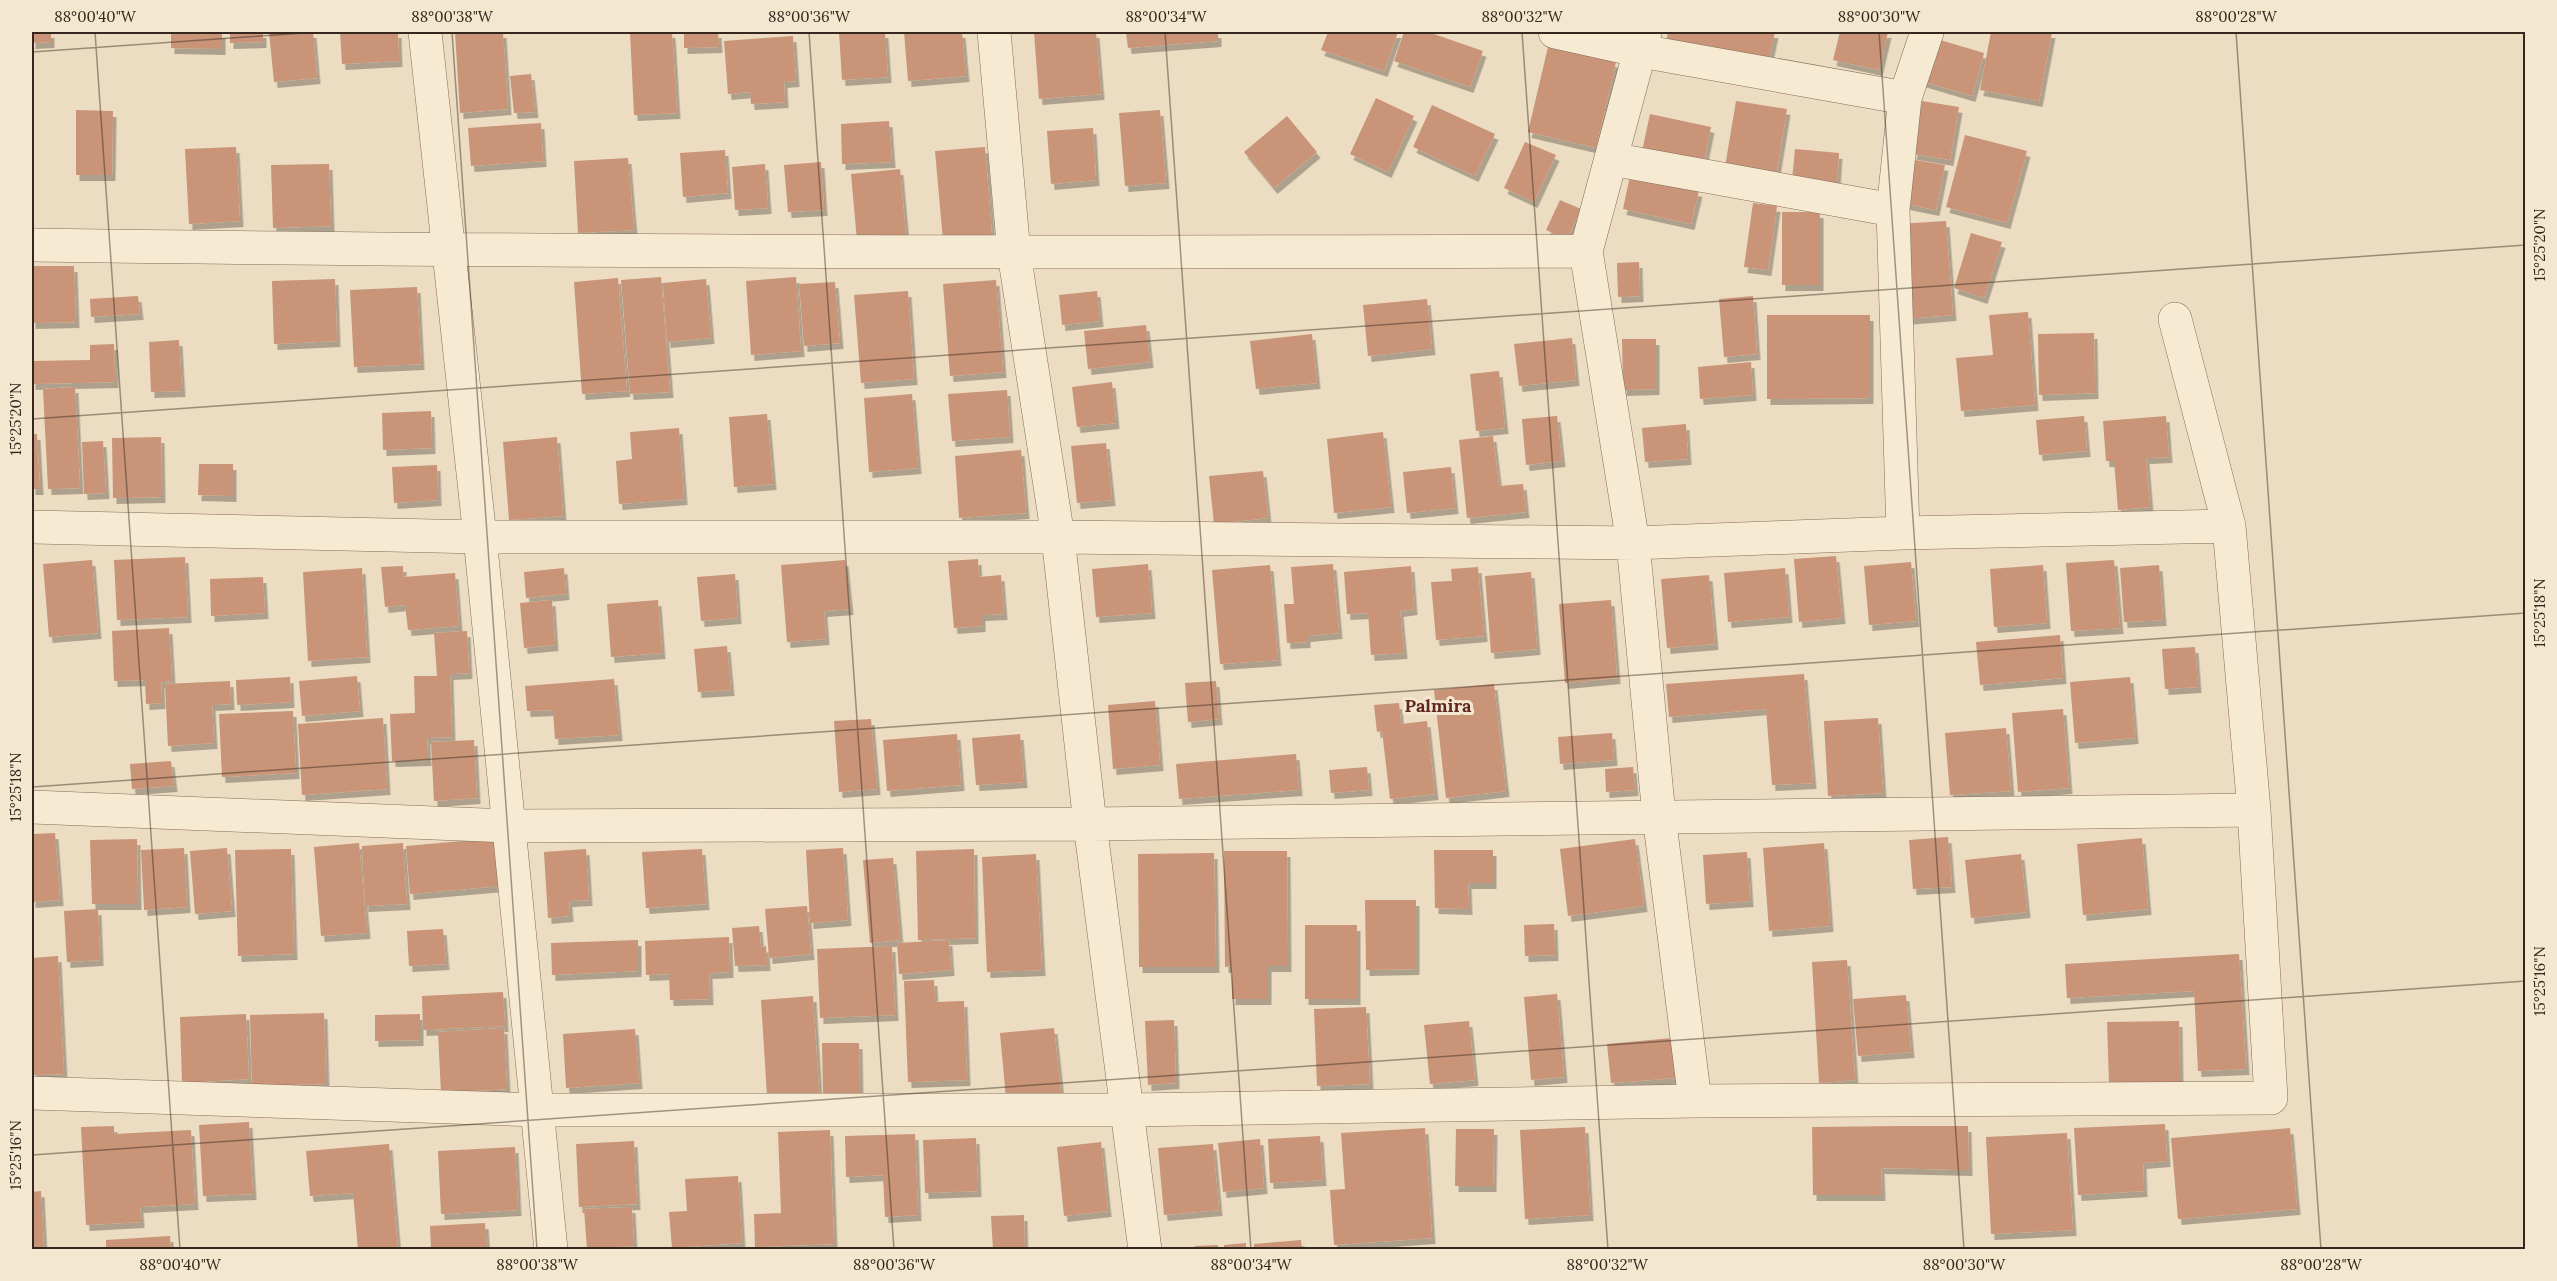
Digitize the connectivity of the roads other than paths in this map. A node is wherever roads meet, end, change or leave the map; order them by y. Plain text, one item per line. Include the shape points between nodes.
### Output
1 (424, 32) edge
2 (994, 32) edge
3 (1555, 32) edge
4 (1927, 32) edge
5 (1643, 41) edge
6 (1905, 98) junction
7 (1611, 159) junction
8 (1893, 210) junction
9 (32, 245) edge
10 (449, 251) junction
11 (1586, 251) junction
12 (1014, 253) junction
13 (2175, 319) dead end
14 (2229, 526) junction
15 (32, 527) edge
16 (1903, 533) junction
17 (480, 537) junction
18 (1058, 537) junction
19 (1633, 543) junction
20 (32, 807) edge
21 (2254, 810) junction
22 (1659, 816) junction
23 (1090, 824) junction
24 (509, 826) junction
25 (32, 1093) edge
26 (1695, 1101) junction
27 (537, 1110) junction
28 (1129, 1110) junction
29 (551, 1250) edge
30 (1145, 1250) edge

1 - 10 street
2 - 12 street
3 - 5 street
4 - 6 street
5 - 6 street
5 - 7 street
6 - 8 street
7 - 8 street
7 - 11 street
8 - 16 street
9 - 10 street
10 - 12 street
10 - 17 street
11 - 12 street
11 - 19 street
12 - 18 street
13 - 14 street
14 - 16 street
14 - 21 street
15 - 17 street
16 - 19 street
17 - 18 street
17 - 24 street
18 - 19 street
18 - 23 street
19 - 22 street
20 - 24 street
21 - 22 street
21 - 26 street via 2271,1098
22 - 23 street
22 - 26 street
23 - 24 street
23 - 28 street
24 - 27 street
25 - 27 street
26 - 28 street
27 - 28 street
27 - 29 street
28 - 30 street

